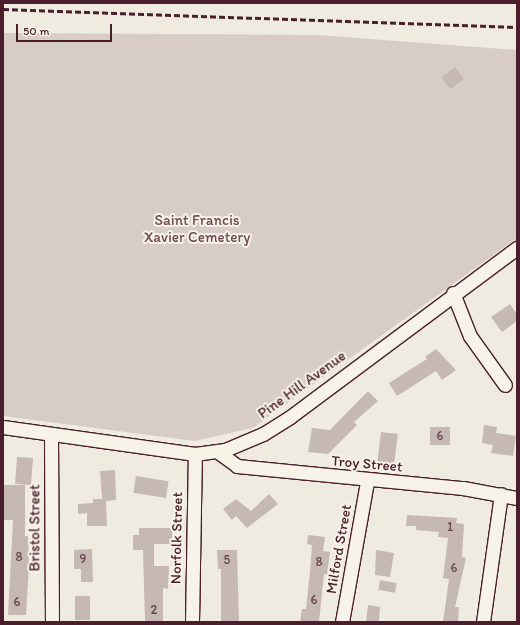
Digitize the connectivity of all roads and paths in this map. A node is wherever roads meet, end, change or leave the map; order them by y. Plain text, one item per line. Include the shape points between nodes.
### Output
1 (517, 248) edge
2 (453, 293) junction
3 (505, 385) dead end
4 (3, 427) edge
5 (51, 434) junction
6 (218, 452) junction
7 (195, 454) junction
8 (367, 481) junction
9 (501, 494) junction
10 (517, 498) edge
11 (52, 622) edge
12 (192, 622) edge
13 (342, 622) edge
14 (483, 622) edge

1 - 2 street, Pine Hill Avenue
2 - 3 street via 470,336
2 - 6 street, Pine Hill Avenue via 290,418 263,434
4 - 5 street, Pine Hill Avenue
5 - 7 street, Pine Hill Avenue
5 - 11 street, Bristol Street
6 - 7 street, Pine Hill Avenue
6 - 8 street, Troy Street via 237,466
7 - 12 street, Norfolk Street
8 - 9 street, Troy Street
8 - 13 street, Milford Street
9 - 10 street, Troy Street
9 - 14 street

